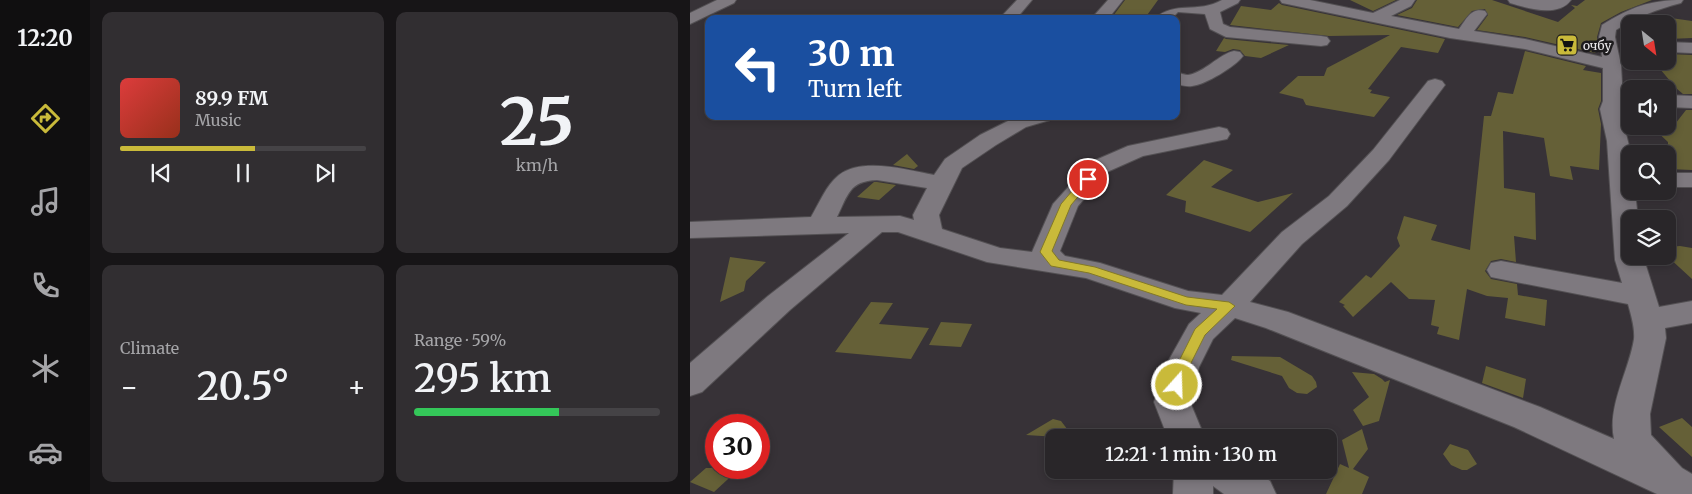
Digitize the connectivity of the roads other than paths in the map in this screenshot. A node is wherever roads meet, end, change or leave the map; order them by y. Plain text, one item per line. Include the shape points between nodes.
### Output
1 (729, 0) edge
2 (1025, 0) edge
3 (1116, 0) edge
4 (1233, 0) edge
5 (1287, 0) edge
6 (1408, 0) edge
7 (1515, 0) edge
8 (1564, 0) edge
9 (1676, 0) edge
10 (1212, 11) junction
11 (1345, 12) junction
12 (1479, 14) dead end
13 (1011, 15) edge
14 (1103, 15) edge
15 (1166, 15) edge
16 (1374, 18) junction
17 (690, 19) edge
18 (1463, 35) junction
19 (1321, 41) junction
20 (1676, 48) edge
21 (1692, 48) edge
22 (1615, 52) junction
23 (1309, 55) dead end
24 (1234, 56) dead end
25 (1183, 84) edge
26 (1435, 84) dead end
27 (1621, 94) edge
28 (1621, 102) edge
29 (1676, 102) edge
30 (1692, 102) edge
31 (1030, 120) edge
32 (1219, 134) dead end
33 (1621, 155) edge
34 (1676, 180) edge
35 (1692, 180) edge
36 (940, 184) junction
37 (1627, 200) edge
38 (876, 224) junction
39 (819, 225) junction
40 (690, 230) edge
41 (930, 234) junction
42 (1055, 263) junction
43 (1501, 270) dead end
44 (1229, 306) junction
45 (1645, 309) junction
46 (1692, 312) edge
47 (690, 383) edge
48 (1183, 429) edge
49 (1194, 479) edge
50 (1234, 479) edge
51 (1679, 487) edge
52 (1193, 494) edge
53 (1256, 494) edge

1 - 17 street
2 - 13 street
3 - 14 street
4 - 10 street
5 - 11 street
6 - 16 street
7 - 8 street via 1550,6
9 - 22 street via 1626,16 1608,28
10 - 15 street via 1174,8
10 - 19 street via 1216,26 1226,32
11 - 16 street
11 - 19 street
12 - 18 street
16 - 18 street
18 - 22 street
19 - 23 street
20 - 21 street
22 - 27 street
24 - 25 street
26 - 44 street via 1369,168 1338,201 1292,238
28 - 33 street via 1610,109
29 - 30 street
31 - 36 street via 988,140 953,164
32 - 42 street via 1136,151 1099,167 1066,204 1046,252
34 - 35 street
36 - 39 street via 870,172 856,175 847,180
36 - 41 street via 926,214
37 - 45 street via 1629,260
38 - 39 street
38 - 41 street via 900,224
38 - 47 street via 779,303
39 - 40 street
41 - 42 street via 997,256
42 - 44 street via 1090,269 1186,301
43 - 45 street
44 - 48 street via 1200,332 1180,376 1172,402
44 - 51 street via 1277,320 1527,417
45 - 46 street
45 - 51 street via 1650,338 1632,414 1632,437 1639,450
49 - 52 street
50 - 53 street

